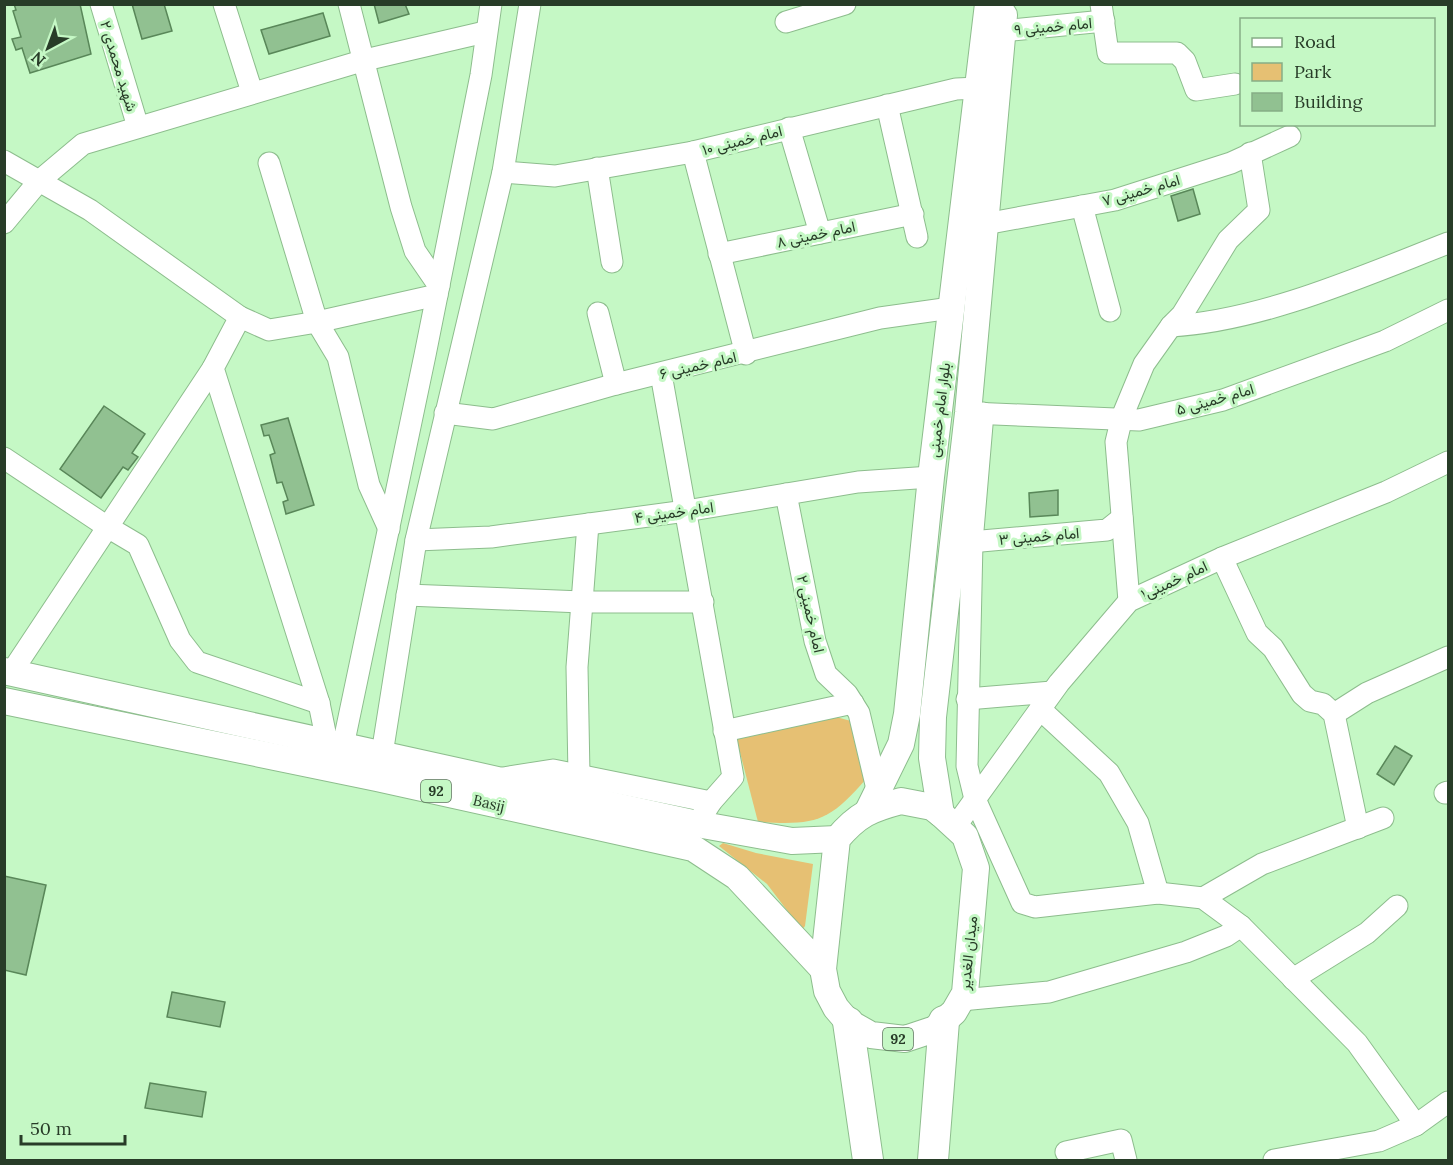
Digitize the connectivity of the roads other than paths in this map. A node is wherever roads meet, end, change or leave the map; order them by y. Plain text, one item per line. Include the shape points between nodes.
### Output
1 (101, 4) edge
2 (224, 4) edge
3 (349, 4) edge
4 (530, 4) edge
5 (845, 4) edge
6 (988, 4) edge
7 (1005, 4) edge
8 (1103, 13) edge
9 (486, 15) edge
10 (786, 22) dead end
11 (1002, 31) junction
12 (365, 60) junction
13 (1235, 84) dead end
14 (252, 92) junction
15 (983, 100) junction
16 (887, 105) junction
17 (138, 127) junction
18 (789, 128) junction
19 (1290, 136) dead end
20 (693, 152) junction
21 (1250, 153) junction
22 (4, 161) edge
23 (269, 163) dead end
24 (597, 168) junction
25 (503, 172) junction
26 (39, 181) junction
27 (1082, 206) junction
28 (913, 214) junction
29 (4, 223) edge
30 (985, 224) junction
31 (820, 233) junction
32 (917, 237) dead end
33 (1449, 243) edge
34 (719, 254) junction
35 (612, 262) dead end
36 (438, 290) junction
37 (951, 308) junction
38 (1449, 310) edge
39 (1110, 311) dead end
40 (598, 313) dead end
41 (240, 317) junction
42 (317, 322) junction
43 (1171, 326) junction
44 (746, 354) junction
45 (213, 368) junction
46 (661, 374) junction
47 (616, 384) junction
48 (445, 413) junction
49 (976, 413) junction
50 (1122, 417) junction
51 (4, 458) edge
52 (1449, 462) edge
53 (931, 477) junction
54 (786, 494) junction
55 (686, 511) junction
56 (1122, 518) junction
57 (588, 524) junction
58 (106, 526) junction
59 (389, 529) junction
60 (416, 540) junction
61 (962, 543) junction
62 (1222, 558) junction
63 (407, 595) junction
64 (1129, 601) junction
65 (582, 602) junction
66 (703, 602) junction
67 (1449, 657) edge
68 (8, 672) edge
69 (967, 699) junction
70 (4, 701) edge
71 (1046, 701) junction
72 (319, 703) junction
73 (853, 704) junction
74 (1334, 714) junction
75 (724, 731) junction
76 (335, 744) junction
77 (382, 754) junction
78 (579, 775) junction
79 (496, 780) junction
80 (975, 799) junction
81 (873, 801) junction
82 (711, 802) junction
83 (1383, 818) dead end
84 (948, 820) junction
85 (1358, 828) junction
86 (695, 836) junction
87 (837, 839) junction
88 (1158, 893) junction
89 (1203, 898) junction
90 (1397, 906) dead end
91 (1241, 926) junction
92 (823, 969) junction
93 (1293, 979) junction
94 (952, 1010) junction
95 (848, 1022) junction
96 (1449, 1102) edge
97 (1416, 1125) junction
98 (1066, 1152) dead end
99 (1283, 1159) edge
100 (868, 1161) edge
101 (933, 1161) edge
102 (1126, 1161) edge

1 - 17 street, شهید محمدی ۲
2 - 14 street
3 - 12 street
4 - 25 street
5 - 10 street
6 - 15 main road, بلوار امام خمینی
7 - 11 main road, بلوار امام خمینی
8 - 11 street, امام خمینی ۹
8 - 13 street via 1108,53 1177,53 1185,61 1196,90
9 - 12 street
9 - 36 street via 481,75
11 - 15 main road, بلوار امام خمینی
12 - 14 street
12 - 36 street via 408,229
14 - 17 street
15 - 16 street, امام خمینی ۱۰ via 956,89
15 - 30 main road, بلوار امام خمینی
15 - 37 main road, بلوار امام خمینی
16 - 18 street, امام خمینی ۱۰
16 - 28 street
17 - 26 street via 83,144
18 - 20 street, امام خمینی ۱۰
18 - 31 street
19 - 21 street, امام خمینی ۷
20 - 24 street, امام خمینی ۱۰
20 - 34 street
21 - 27 street, امام خمینی ۷ via 1231,163 1136,193
21 - 43 street via 1259,210 1228,240 1182,315
22 - 26 street
23 - 42 street
24 - 25 street, امام خمینی ۱۰ via 555,176
24 - 35 street
25 - 48 street
26 - 29 street
26 - 41 street via 90,210
27 - 30 street, امام خمینی ۷
27 - 39 street
28 - 31 street, امام خمینی ۸
28 - 32 street
30 - 49 main road, بلوار امام خمینی
31 - 34 street, امام خمینی ۸
33 - 43 street via 1272,306 1210,324
34 - 44 street
36 - 42 street
36 - 59 street
37 - 44 street, امام خمینی ۶ via 880,318
37 - 53 main road, بلوار امام خمینی
38 - 50 street, امام خمینی ۵ via 1385,341 1223,400 1139,420
40 - 47 street
41 - 42 street via 269,330
41 - 45 street
42 - 59 street via 338,357 369,485
43 - 50 street via 1144,364
44 - 46 street, امام خمینی ۶
45 - 58 street
45 - 72 street
46 - 47 street, امام خمینی ۶
46 - 55 street
47 - 48 street, امام خمینی ۶ via 493,419
48 - 60 street
49 - 50 street, امام خمینی ۵
49 - 61 main road, بلوار امام خمینی
50 - 56 street via 1116,442
51 - 58 street
52 - 62 street, امام خمینی۱ via 1386,492
53 - 54 street, امام خمینی ۴ via 858,482
53 - 81 main road, بلوار امام خمینی via 902,744
54 - 55 street, امام خمینی ۴
54 - 73 street, امام خمینی ۲ via 826,674
55 - 57 street, امام خمینی ۴
55 - 66 street
56 - 61 street, امام خمینی ۳ via 1107,530
56 - 64 street
57 - 60 street, امام خمینی ۴ via 491,537
57 - 65 street
58 - 68 street
58 - 72 street via 138,545 180,640 197,662
59 - 76 street
60 - 63 street
61 - 69 street
61 - 84 main road, بلوار امام خمینی via 933,717 932,759
62 - 64 street, امام خمینی۱
62 - 74 street via 1257,633 1273,648 1302,694
63 - 65 street
63 - 77 street
64 - 71 street, امام خمینی۱
65 - 66 street
65 - 78 street via 577,667
66 - 75 street
67 - 74 street via 1367,693
68 - 76 main road, Basij / 92
69 - 71 street
69 - 80 street via 967,766
70 - 86 main road, Basij / 92 via 377,778
71 - 80 street, امام خمینی۱
71 - 88 street via 1109,773 1138,823
72 - 76 street
73 - 75 street
73 - 81 street, امام خمینی ۲ via 859,713
74 - 85 street
75 - 82 street via 733,777
76 - 77 main road, Basij / 92
77 - 79 main road, Basij / 92
78 - 79 street via 552,770
78 - 82 street
79 - 86 main road, Basij / 92
80 - 84 street, امام خمینی۱
80 - 88 street via 1022,903 1035,907
81 - 84 main road via 932,807
81 - 87 main road
82 - 86 street
83 - 85 street
84 - 94 main road, میدان الغدیر via 965,836 976,868 965,993
85 - 89 street via 1262,864
86 - 87 main road, Basij / 92
86 - 92 main road, Basij / 92
87 - 92 main road, 92
88 - 89 street
89 - 91 street
90 - 93 street via 1367,933
91 - 93 street
91 - 94 street via 1227,936 1186,952 1049,992
92 - 95 main road, 92 via 827,991
93 - 97 street via 1357,1043
94 - 95 main road, 92 via 934,1029 904,1039 871,1035
94 - 101 highway
95 - 100 highway, 92
96 - 97 street
97 - 99 street via 1379,1141
98 - 102 street via 1121,1140

